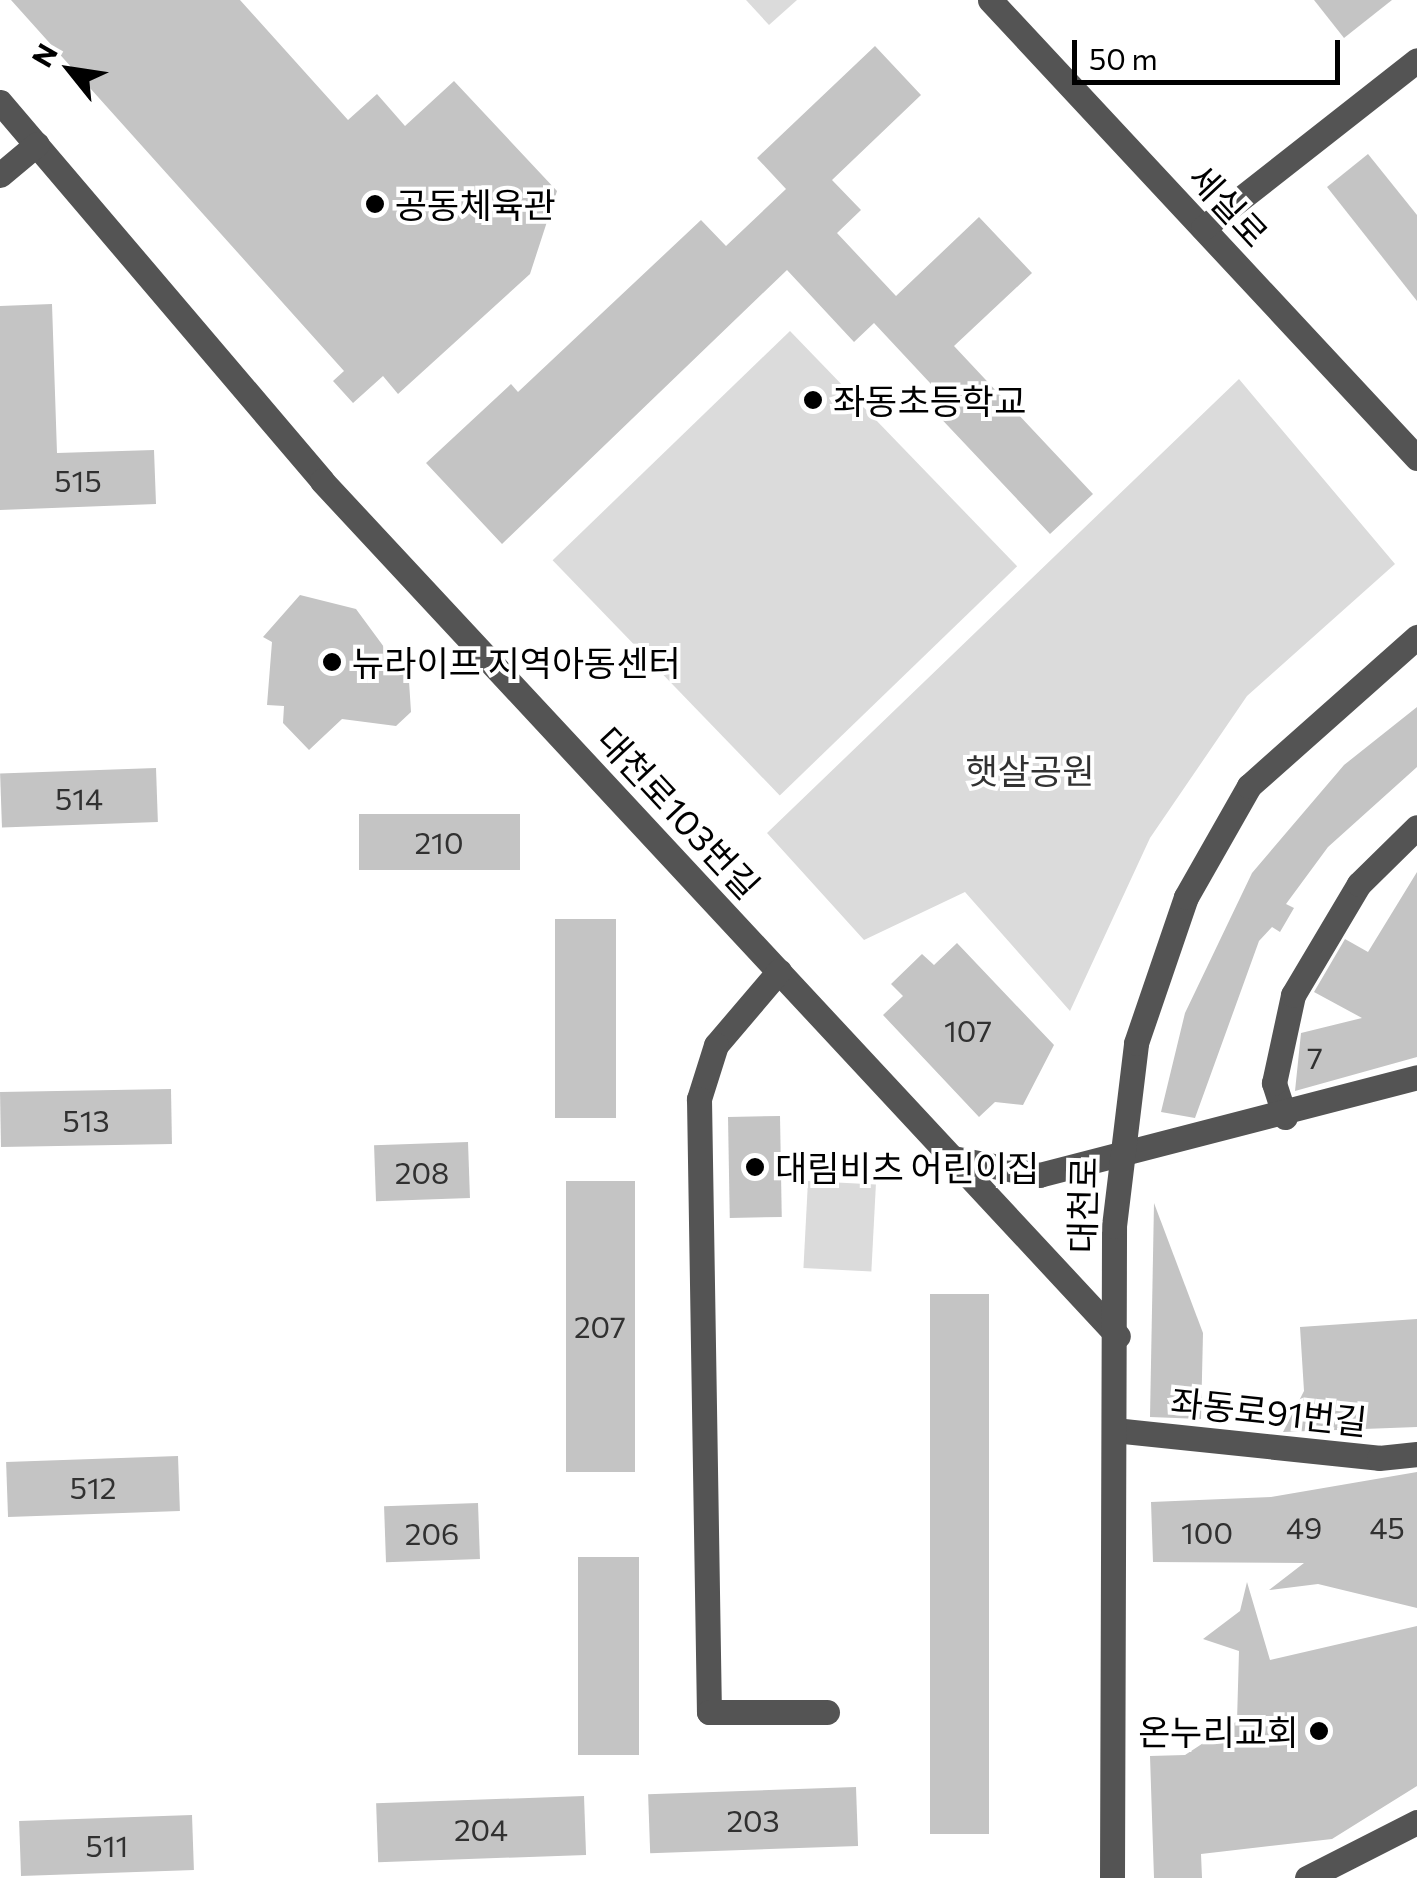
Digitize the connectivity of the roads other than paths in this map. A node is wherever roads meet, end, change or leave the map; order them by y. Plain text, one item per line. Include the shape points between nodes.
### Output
1 (990, 0) edge
2 (1417, 60) edge
3 (0, 102) edge
4 (37, 144) junction
5 (0, 175) edge
6 (1203, 228) junction
7 (1417, 458) edge
8 (1417, 636) edge
9 (1417, 827) edge
10 (779, 971) junction
11 (1417, 1077) edge
12 (1286, 1117) junction
13 (1118, 1148) junction
14 (951, 1157) junction
15 (1118, 1336) junction
16 (1114, 1430) junction
17 (1417, 1454) edge
18 (827, 1712) dead end
19 (1417, 1822) edge
20 (1112, 1878) edge
21 (1307, 1878) edge

1 - 6 street, 세실로
2 - 6 street
3 - 4 street, 대천로103번길
4 - 5 street
4 - 10 street, 대천로103번길 via 322,481
6 - 7 street, 세실로
8 - 13 street, 대천로 via 1291,742 1219,834 1168,942
9 - 12 street via 1359,884 1293,996 1274,1083
10 - 14 street, 대천로103번길
10 - 18 street via 716,1044 699,1099 708,1712
11 - 12 street
12 - 13 street
13 - 14 street via 1040,1174
13 - 15 street, 대천로
14 - 15 street, 대천로103번길
15 - 16 street, 대천로
16 - 17 street, 좌동로91번길 via 1380,1458
16 - 20 street, 대천로
19 - 21 street

